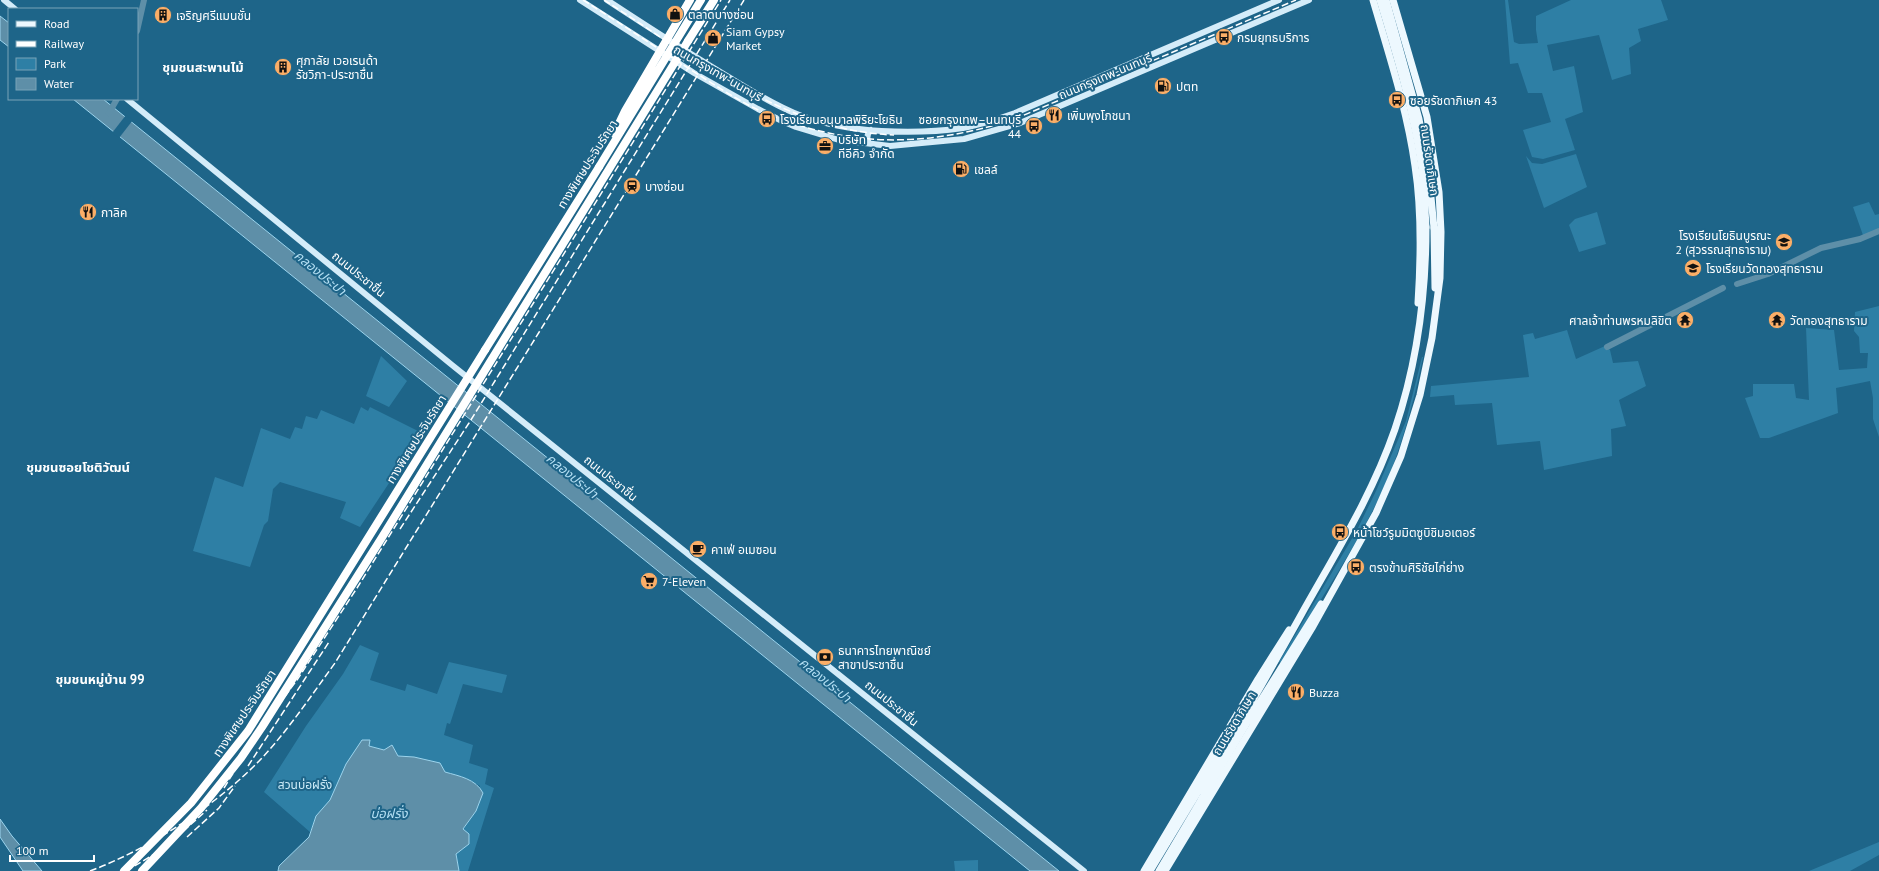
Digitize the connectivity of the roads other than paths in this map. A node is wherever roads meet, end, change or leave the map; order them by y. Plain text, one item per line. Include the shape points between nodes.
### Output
1 (4, 0) edge
2 (580, 0) edge
3 (607, 0) edge
4 (690, 0) edge
5 (702, 0) edge
6 (714, 0) edge
7 (1279, 0) edge
8 (1309, 0) edge
9 (1373, 0) edge
10 (1380, 0) edge
11 (1386, 0) edge
12 (1393, 0) edge
13 (14, 8) edge
14 (1181, 42) junction
15 (673, 44) junction
16 (1184, 54) junction
17 (665, 55) junction
18 (1413, 69) junction
19 (1394, 75) junction
20 (128, 100) edge
21 (1033, 106) junction
22 (1037, 117) junction
23 (871, 130) junction
24 (869, 143) junction
25 (599, 167) junction
26 (1430, 228) junction
27 (1436, 300) junction
28 (1419, 327) junction
29 (1332, 589) junction
30 (1301, 616) junction
31 (1246, 719) junction
32 (1170, 828) junction
33 (1185, 839) junction
34 (124, 871) edge
35 (142, 871) edge
36 (1084, 871) edge
37 (1144, 871) edge
38 (1150, 871) edge
39 (1159, 871) edge
40 (1165, 871) edge

1 - 13 main road
2 - 17 main road, ถนนกรุงเทพ-นนทบุรี
3 - 15 main road, ถนนกรุงเทพ-นนทบุรี
4 - 25 highway, bridge via 625,111
5 - 15 main road
5 - 25 highway, ทางพิเศษประจิมรัถยา, bridge
6 - 35 highway, ทางพิเศษประจิมรัถยา, bridge via 262,727 206,802
7 - 14 main road, ถนนกรุงเทพ-นนทบุรี
8 - 16 main road, ถนนกรุงเทพ-นนทบุรี
9 - 19 main road, ถนนรัชดาภิเษก
10 - 26 main road, ถนนรัชดาภิเษก, bridge via 1415,131
11 - 26 main road, ถนนรัชดาภิเษก, bridge via 1419,119 1429,177
12 - 18 main road, ถนนรัชดาภิเษก
14 - 16 main road
14 - 21 main road, ถนนกรุงเทพ-นนทบุรี
15 - 17 main road
15 - 23 main road, ถนนกรุงเทพ-นนทบุรี via 763,98 801,116
16 - 22 main road, ถนนกรุงเทพ-นนทบุรี
17 - 24 main road, ถนนกรุงเทพ-นนทบุรี via 758,109 796,127 839,140
18 - 19 main road via 1407,60 1400,60
18 - 27 main road, ถนนรัชดาภิเษก via 1427,118 1439,192 1441,265
19 - 28 main road, ถนนรัชดาภิเษก via 1408,129 1419,198
20 - 36 main road, ถนนประชาชื่น via 440,355
21 - 22 main road via 1037,110
21 - 23 main road, ถนนกรุงเทพ-นนทบุรี via 982,124 962,128 890,132
22 - 24 main road, ถนนกรุงเทพ-นนทบุรี via 964,139 890,146
23 - 24 main road via 867,139
25 - 34 highway, ทางพิเศษประจิมรัถยา, bridge via 248,731 191,803
26 - 27 main road, ถนนรัชดาภิเษก
26 - 28 main road, ถนนรัชดาภิเษก
27 - 29 main road, ถนนรัชดาภิเษก via 1424,378 1406,442 1376,513
28 - 30 main road, ถนนรัชดาภิเษก via 1405,395 1381,464 1358,515
29 - 31 main road, ถนนรัชดาภิเษก
29 - 33 main road, ถนนรัชดาภิเษก via 1308,634
30 - 31 main road, ถนนรัชดาภิเษก
30 - 32 main road, ถนนรัชดาภิเษก via 1278,647
31 - 38 main road, ถนนรัชดาภิเษก, bridge
31 - 39 main road, ถนนรัชดาภิเษก, bridge
32 - 33 main road via 1170,839 1179,842
32 - 37 main road, ถนนรัชดาภิเษก
33 - 40 main road, ถนนรัชดาภิเษก

